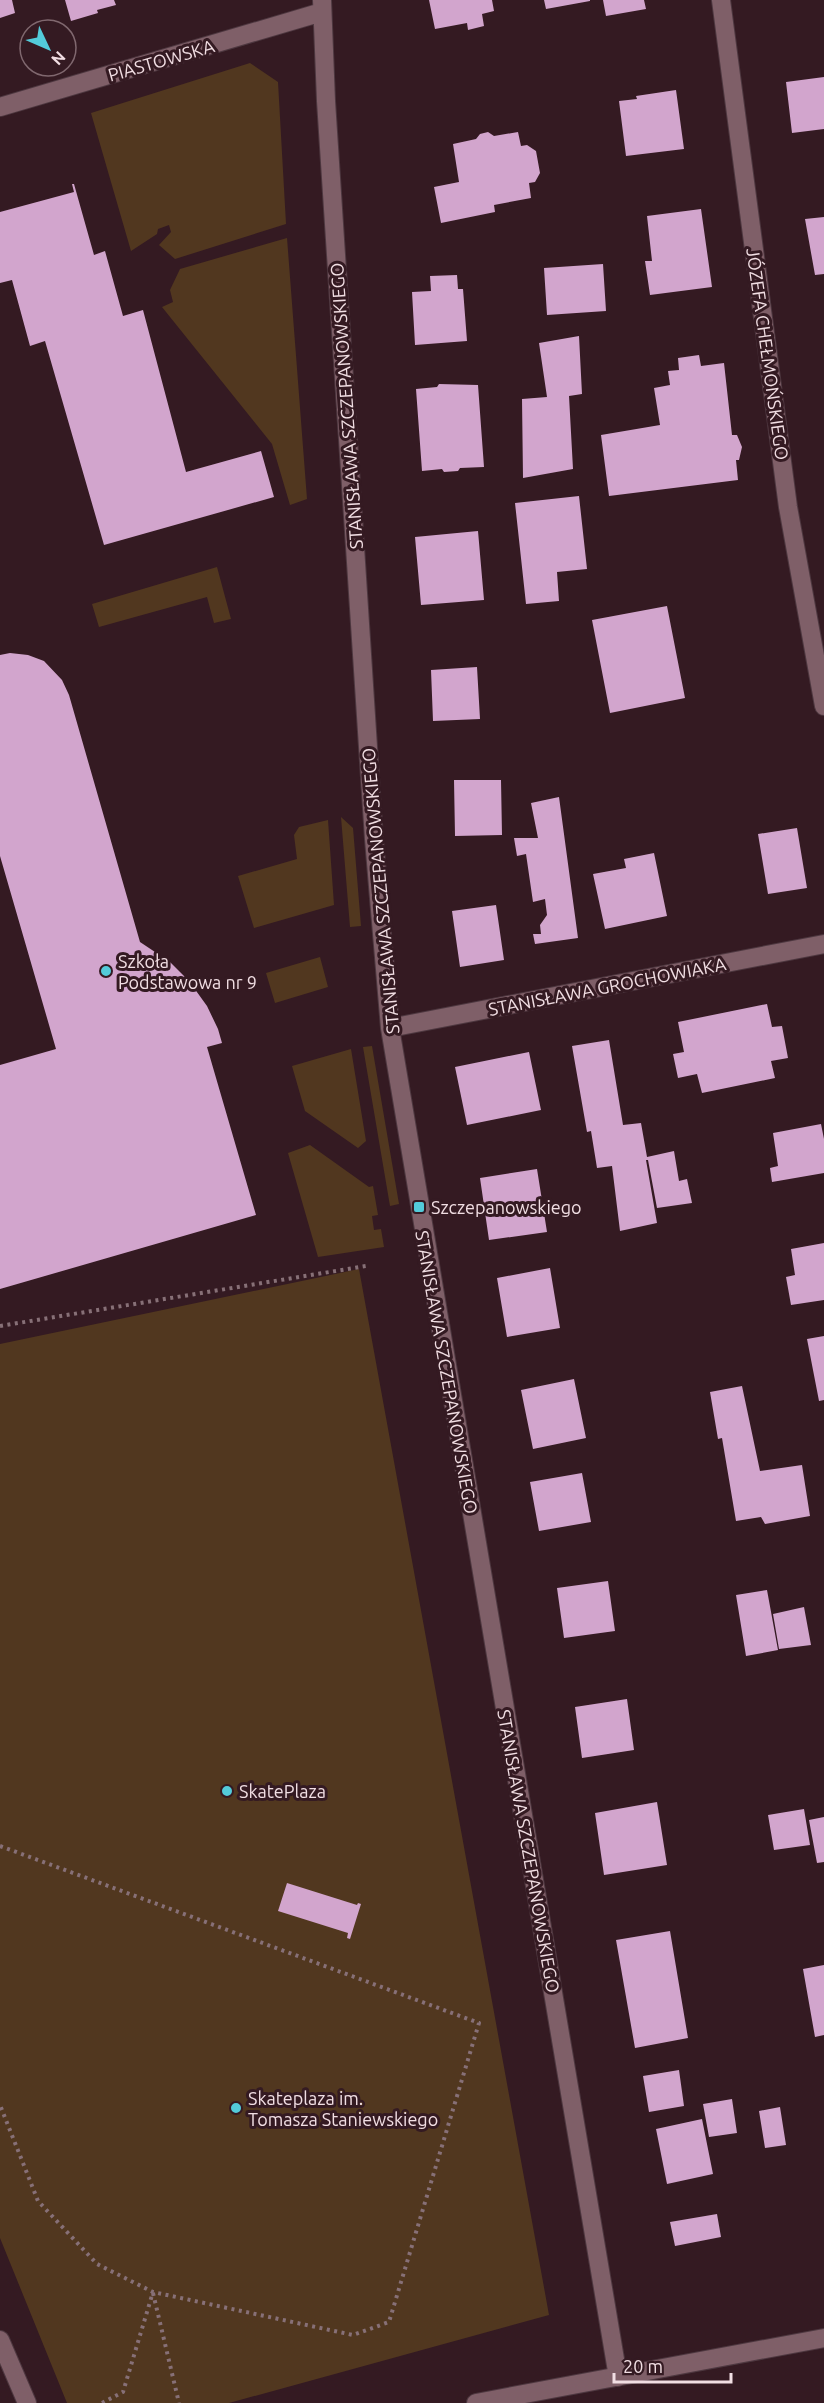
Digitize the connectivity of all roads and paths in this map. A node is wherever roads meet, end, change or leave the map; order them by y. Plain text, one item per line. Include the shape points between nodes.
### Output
1 (721, 0) edge
2 (322, 6) edge
3 (0, 107) edge
4 (824, 706) edge
5 (824, 944) edge
6 (390, 1028) junction
7 (366, 1266) dead end
8 (0, 1326) edge
9 (0, 1846) edge
10 (0, 2105) edge
11 (153, 2292) junction
12 (824, 2338) edge
13 (0, 2340) edge
14 (618, 2377) junction
15 (27, 2403) edge
16 (102, 2403) edge
17 (179, 2403) edge
18 (476, 2403) edge

1 - 4 street, JÓZEFA CHEŁMOŃSKIEGO via 788,507
2 - 3 street, PIASTOWSKA
2 - 6 street, STANISŁAWA SZCZEPANOWSKIEGO via 372,804
5 - 6 street, STANISŁAWA GROCHOWIAKA
6 - 14 street, STANISŁAWA SZCZEPANOWSKIEGO
7 - 8 path
9 - 11 path via 479,2023 389,2322 353,2335
10 - 11 path via 38,2201 97,2264
11 - 16 path via 123,2392
11 - 17 path
12 - 14 street
13 - 15 street
14 - 18 street

